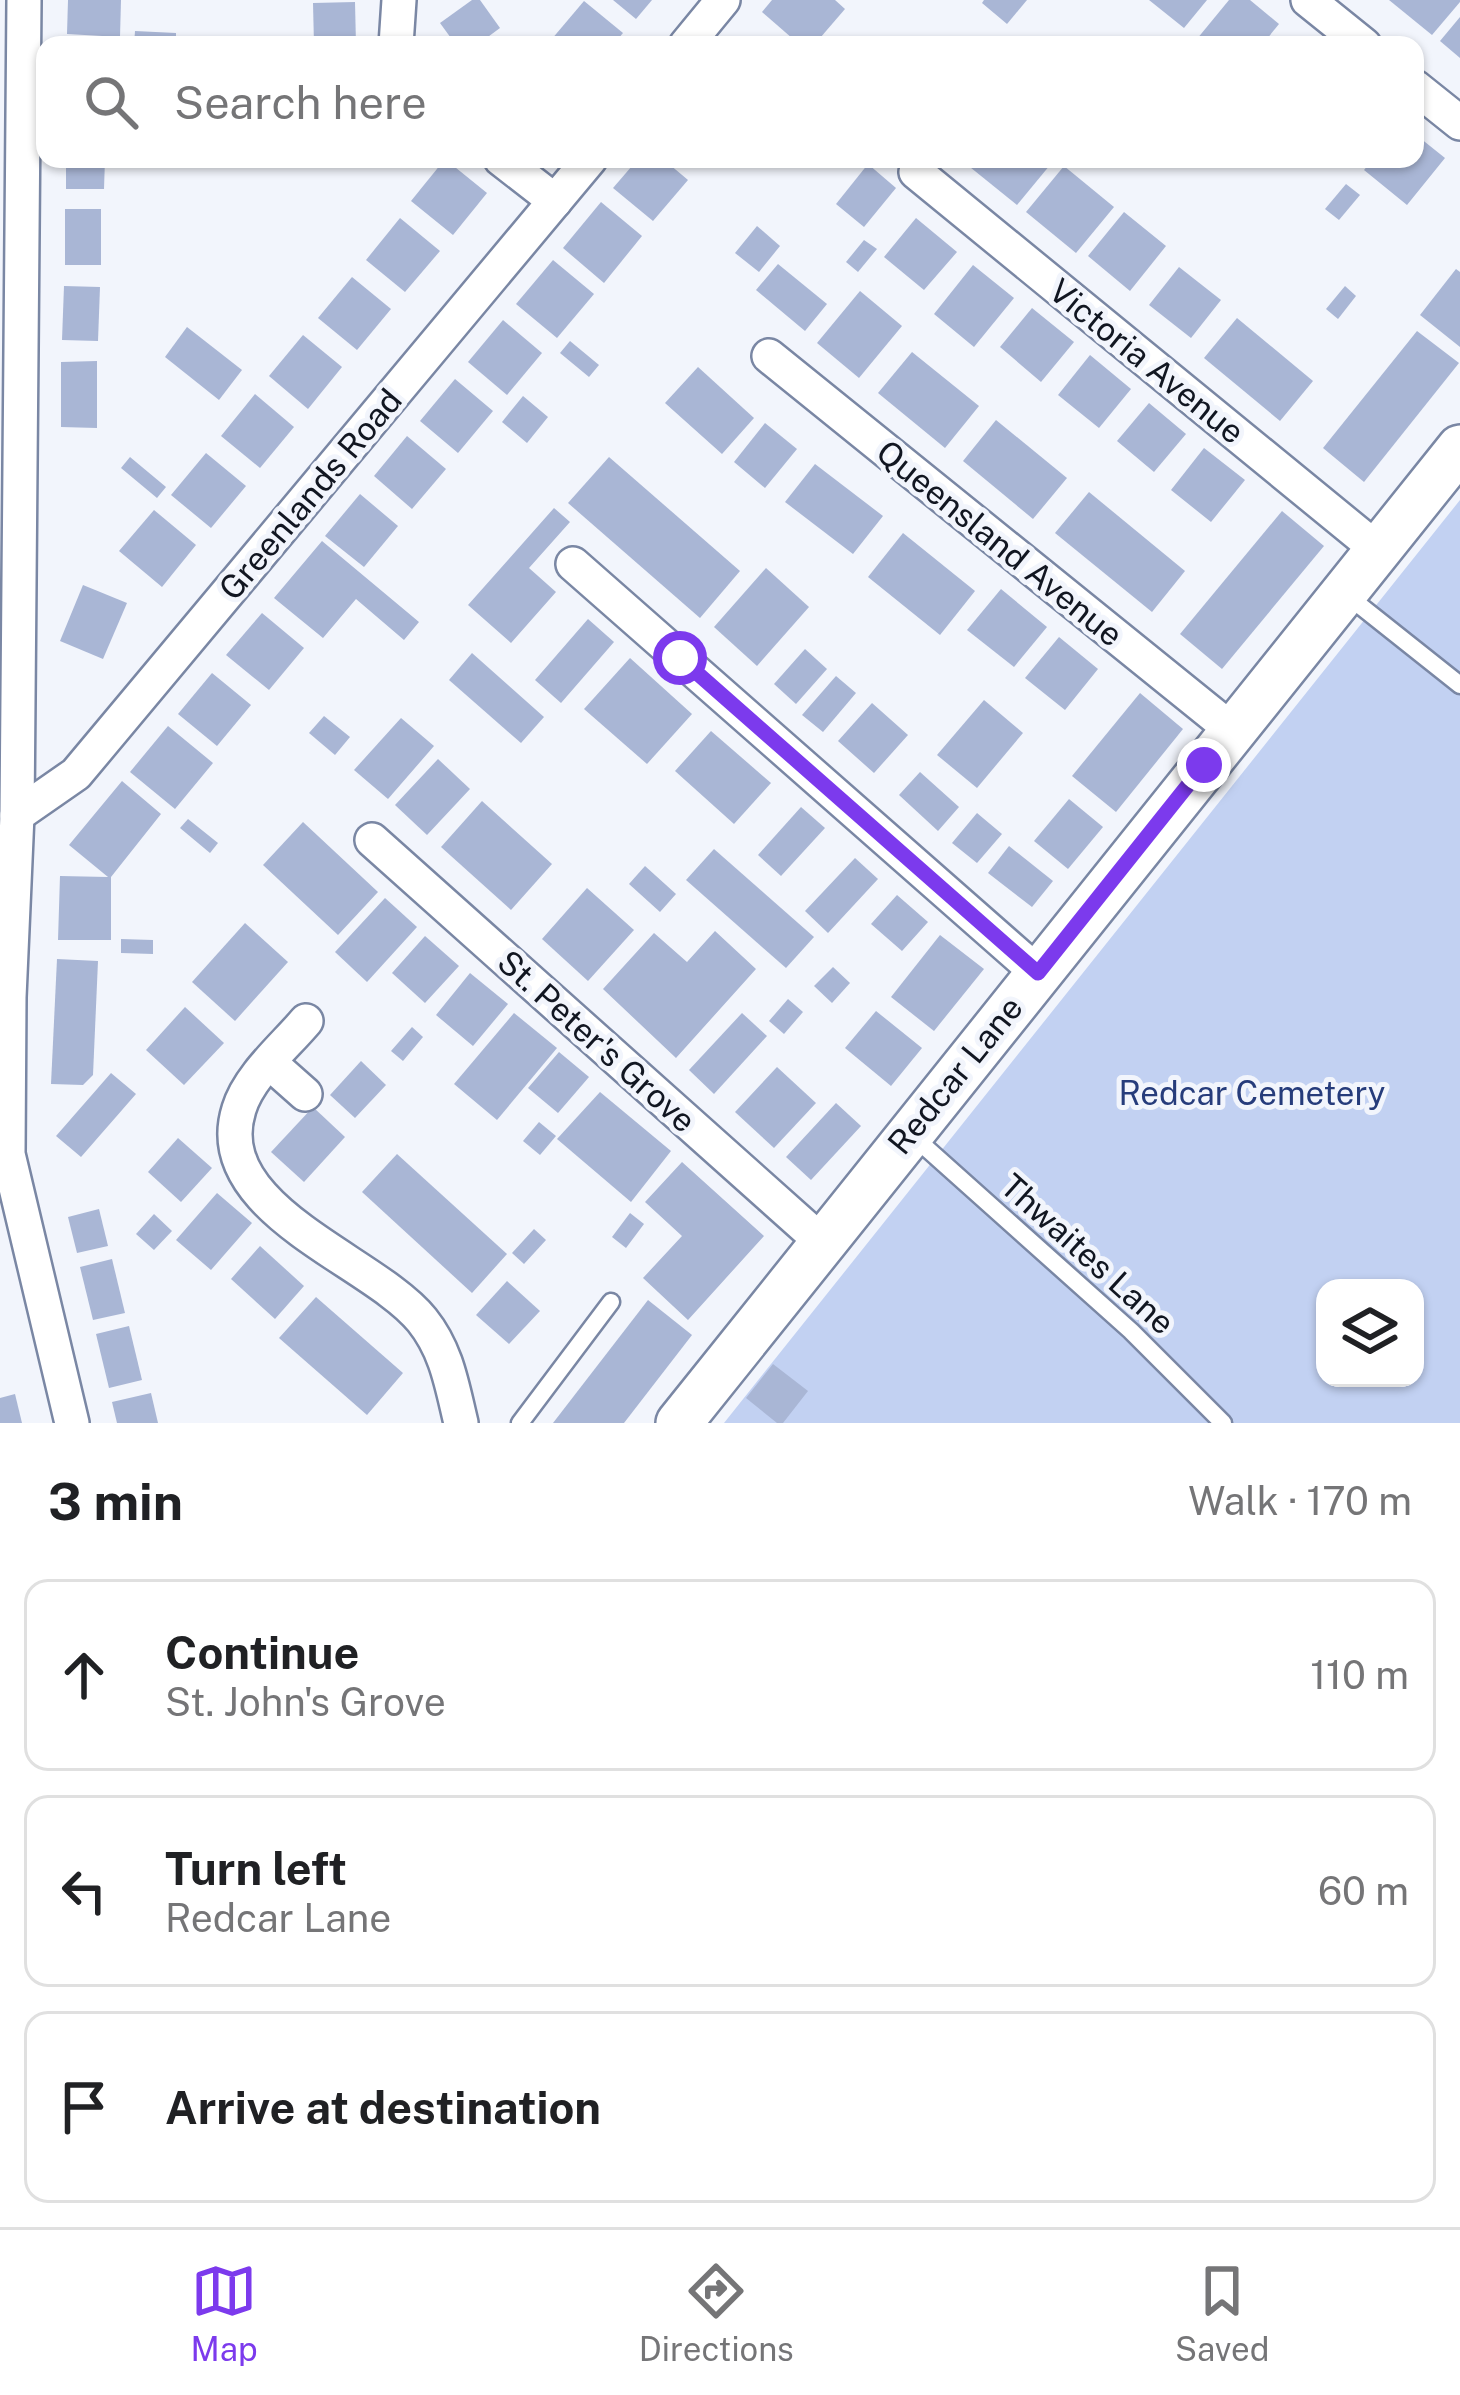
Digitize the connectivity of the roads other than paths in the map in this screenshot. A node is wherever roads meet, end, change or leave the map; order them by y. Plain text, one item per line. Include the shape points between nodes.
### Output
1 (24, 0) edge
2 (399, 0) edge
3 (724, 0) edge
4 (1308, 0) edge
5 (397, 36) edge
6 (694, 36) edge
7 (1353, 36) edge
8 (1424, 94) edge
9 (1460, 123) edge
10 (513, 168) edge
11 (582, 168) edge
12 (916, 172) dead end
13 (555, 201) junction
14 (769, 356) dead end
15 (1460, 448) edge
16 (1378, 550) junction
17 (573, 564) dead end
18 (1344, 592) junction
19 (1460, 685) edge
20 (1232, 730) junction
21 (17, 815) junction
22 (372, 839) dead end
23 (1038, 973) junction
24 (306, 1021) dead end
25 (270, 1063) junction
26 (305, 1094) dead end
27 (909, 1133) junction
28 (822, 1242) junction
29 (611, 1302) dead end
30 (72, 1423) edge
31 (460, 1423) edge
32 (520, 1423) edge
33 (679, 1423) edge
34 (1223, 1423) edge

1 - 21 street
2 - 5 street
3 - 6 street
4 - 7 street
8 - 9 street
10 - 13 street
11 - 13 street, Greenlands Road
12 - 16 street, Victoria Avenue
13 - 21 street, Greenlands Road via 76,775
14 - 20 street, Queensland Avenue
15 - 16 main road, Redcar Lane
16 - 18 main road, Redcar Lane
17 - 23 street
18 - 19 lane
18 - 20 main road, Redcar Lane
20 - 23 main road, Redcar Lane
21 - 30 street via 8,1154
22 - 28 street, St. Peter's Grove
23 - 27 main road, Redcar Lane
24 - 25 street
25 - 26 street
25 - 31 street via 238,1112 239,1150 251,1181 299,1228 420,1318 448,1366
27 - 28 main road, Redcar Lane
27 - 34 lane, Thwaites Lane
28 - 33 main road, Redcar Lane
29 - 32 lane

